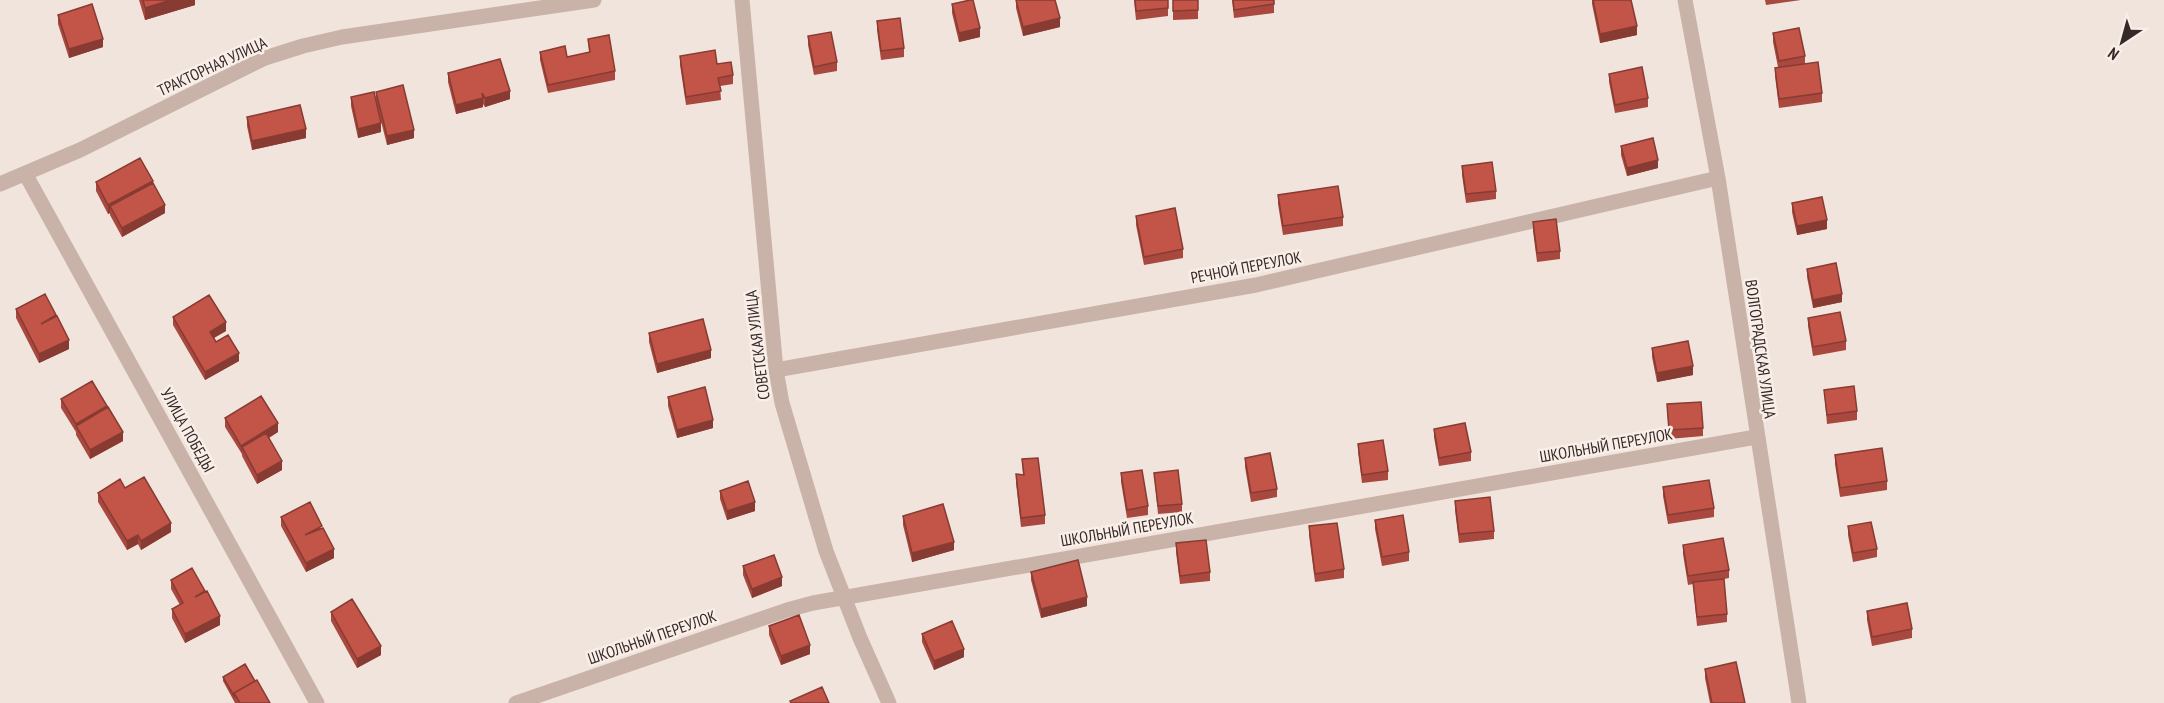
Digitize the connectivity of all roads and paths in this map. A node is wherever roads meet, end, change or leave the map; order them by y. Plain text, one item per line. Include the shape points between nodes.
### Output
1 (594, 0) edge
2 (742, 0) edge
3 (1684, 0) edge
4 (26, 175) junction
5 (1718, 178) junction
6 (0, 184) edge
7 (776, 370) junction
8 (1756, 437) junction
9 (844, 598) junction
10 (317, 703) edge
11 (516, 703) edge
12 (890, 703) edge
13 (1799, 703) edge

1 - 4 street, ТРАКТОРНАЯ УЛИЦА via 303,46 265,58
2 - 7 street, СОВЕТСКАЯ УЛИЦА
3 - 5 street, ВОЛГОГРАДСКАЯ УЛИЦА
4 - 6 street, ТРАКТОРНАЯ УЛИЦА
4 - 10 street, УЛИЦА ПОБЕДЫ
5 - 7 street, РЕЧНОЙ ПЕРЕУЛОК via 1256,285
5 - 8 street, ВОЛГОГРАДСКАЯ УЛИЦА
7 - 9 street, СОВЕТСКАЯ УЛИЦА via 782,403 826,551
8 - 9 street, ШКОЛЬНЫЙ ПЕРЕУЛОК
8 - 13 street, ВОЛГОГРАДСКАЯ УЛИЦА
9 - 11 street, ШКОЛЬНЫЙ ПЕРЕУЛОК via 787,610
9 - 12 street, СОВЕТСКАЯ УЛИЦА

